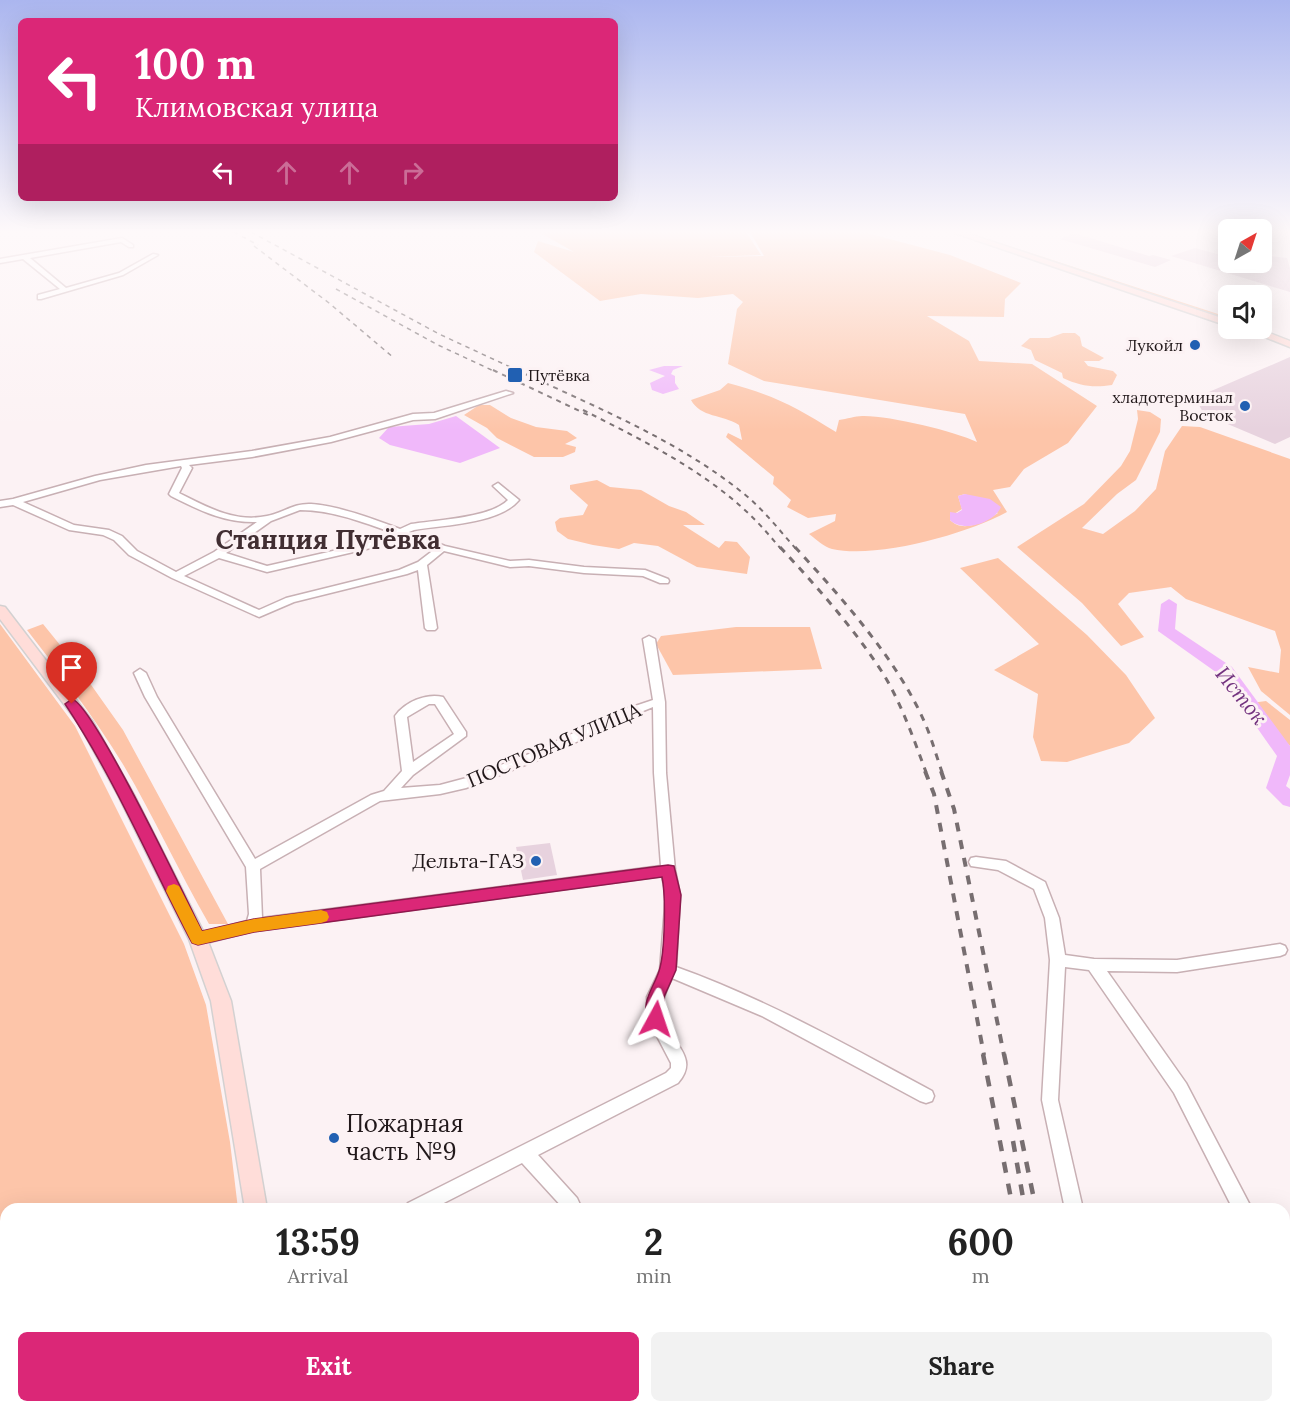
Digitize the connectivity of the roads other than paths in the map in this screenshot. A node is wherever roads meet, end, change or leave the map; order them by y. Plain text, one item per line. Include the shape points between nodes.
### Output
1 (1155, 298) edge
2 (1178, 298) edge
3 (1218, 311) edge
4 (1218, 319) edge
5 (1272, 328) edge
6 (1290, 334) edge
7 (1272, 337) edge
8 (1290, 344) edge
9 (509, 393) dead end
10 (182, 462) junction
11 (498, 486) dead end
12 (14, 502) junction
13 (0, 504) edge
14 (268, 519) junction
15 (400, 533) junction
16 (442, 548) junction
17 (218, 554) junction
18 (422, 564) junction
19 (176, 576) junction
20 (664, 582) dead end
21 (0, 610) edge
22 (431, 628) dead end
23 (649, 639) dead end
24 (140, 673) dead end
25 (659, 702) junction
26 (408, 772) junction
27 (387, 795) junction
28 (976, 862) dead end
29 (253, 867) junction
30 (668, 870) junction
31 (254, 926) junction
32 (198, 939) junction
33 (1280, 950) dead end
34 (1058, 960) junction
35 (1094, 965) junction
36 (668, 970) junction
37 (926, 1096) dead end
38 (524, 1152) junction
39 (255, 1203) edge
40 (426, 1203) edge
41 (571, 1203) edge
42 (1073, 1203) edge
43 (1240, 1203) edge

1 - 4 main road
2 - 3 main road
5 - 6 main road
7 - 8 main road
9 - 10 street via 435,416 413,417 331,439
10 - 12 street via 98,477
10 - 14 street via 187,468 174,494 214,514 240,520
11 - 15 street via 514,500 507,507 487,515 411,527
12 - 13 street
12 - 19 street via 72,528 105,532
14 - 15 street via 298,507 314,507
14 - 17 street
15 - 16 street
15 - 17 street via 384,542 267,569
16 - 18 street
16 - 20 street via 510,564 645,573
17 - 19 street
18 - 19 street via 290,600 259,614
18 - 22 street
21 - 32 main road via 85,722
23 - 25 street
24 - 29 street
25 - 27 street, ПОСТОВАЯ УЛИЦА via 628,710 541,754 463,784
25 - 30 street
26 - 26 street via 400,719 408,709 437,699 460,736
26 - 27 street
27 - 29 street, ПОСТОВАЯ УЛИЦА via 352,810
28 - 34 street via 1002,865 1040,886 1052,918
29 - 31 street
30 - 31 street
30 - 36 street via 673,895
31 - 32 street
32 - 39 main road via 220,1001
33 - 35 street via 1177,966
34 - 35 street
34 - 42 street via 1050,1100
35 - 43 street via 1180,1088
36 - 37 street via 715,986 775,1014
36 - 38 street via 655,997 656,1019 679,1062 679,1070 672,1078
38 - 40 street
38 - 41 street

